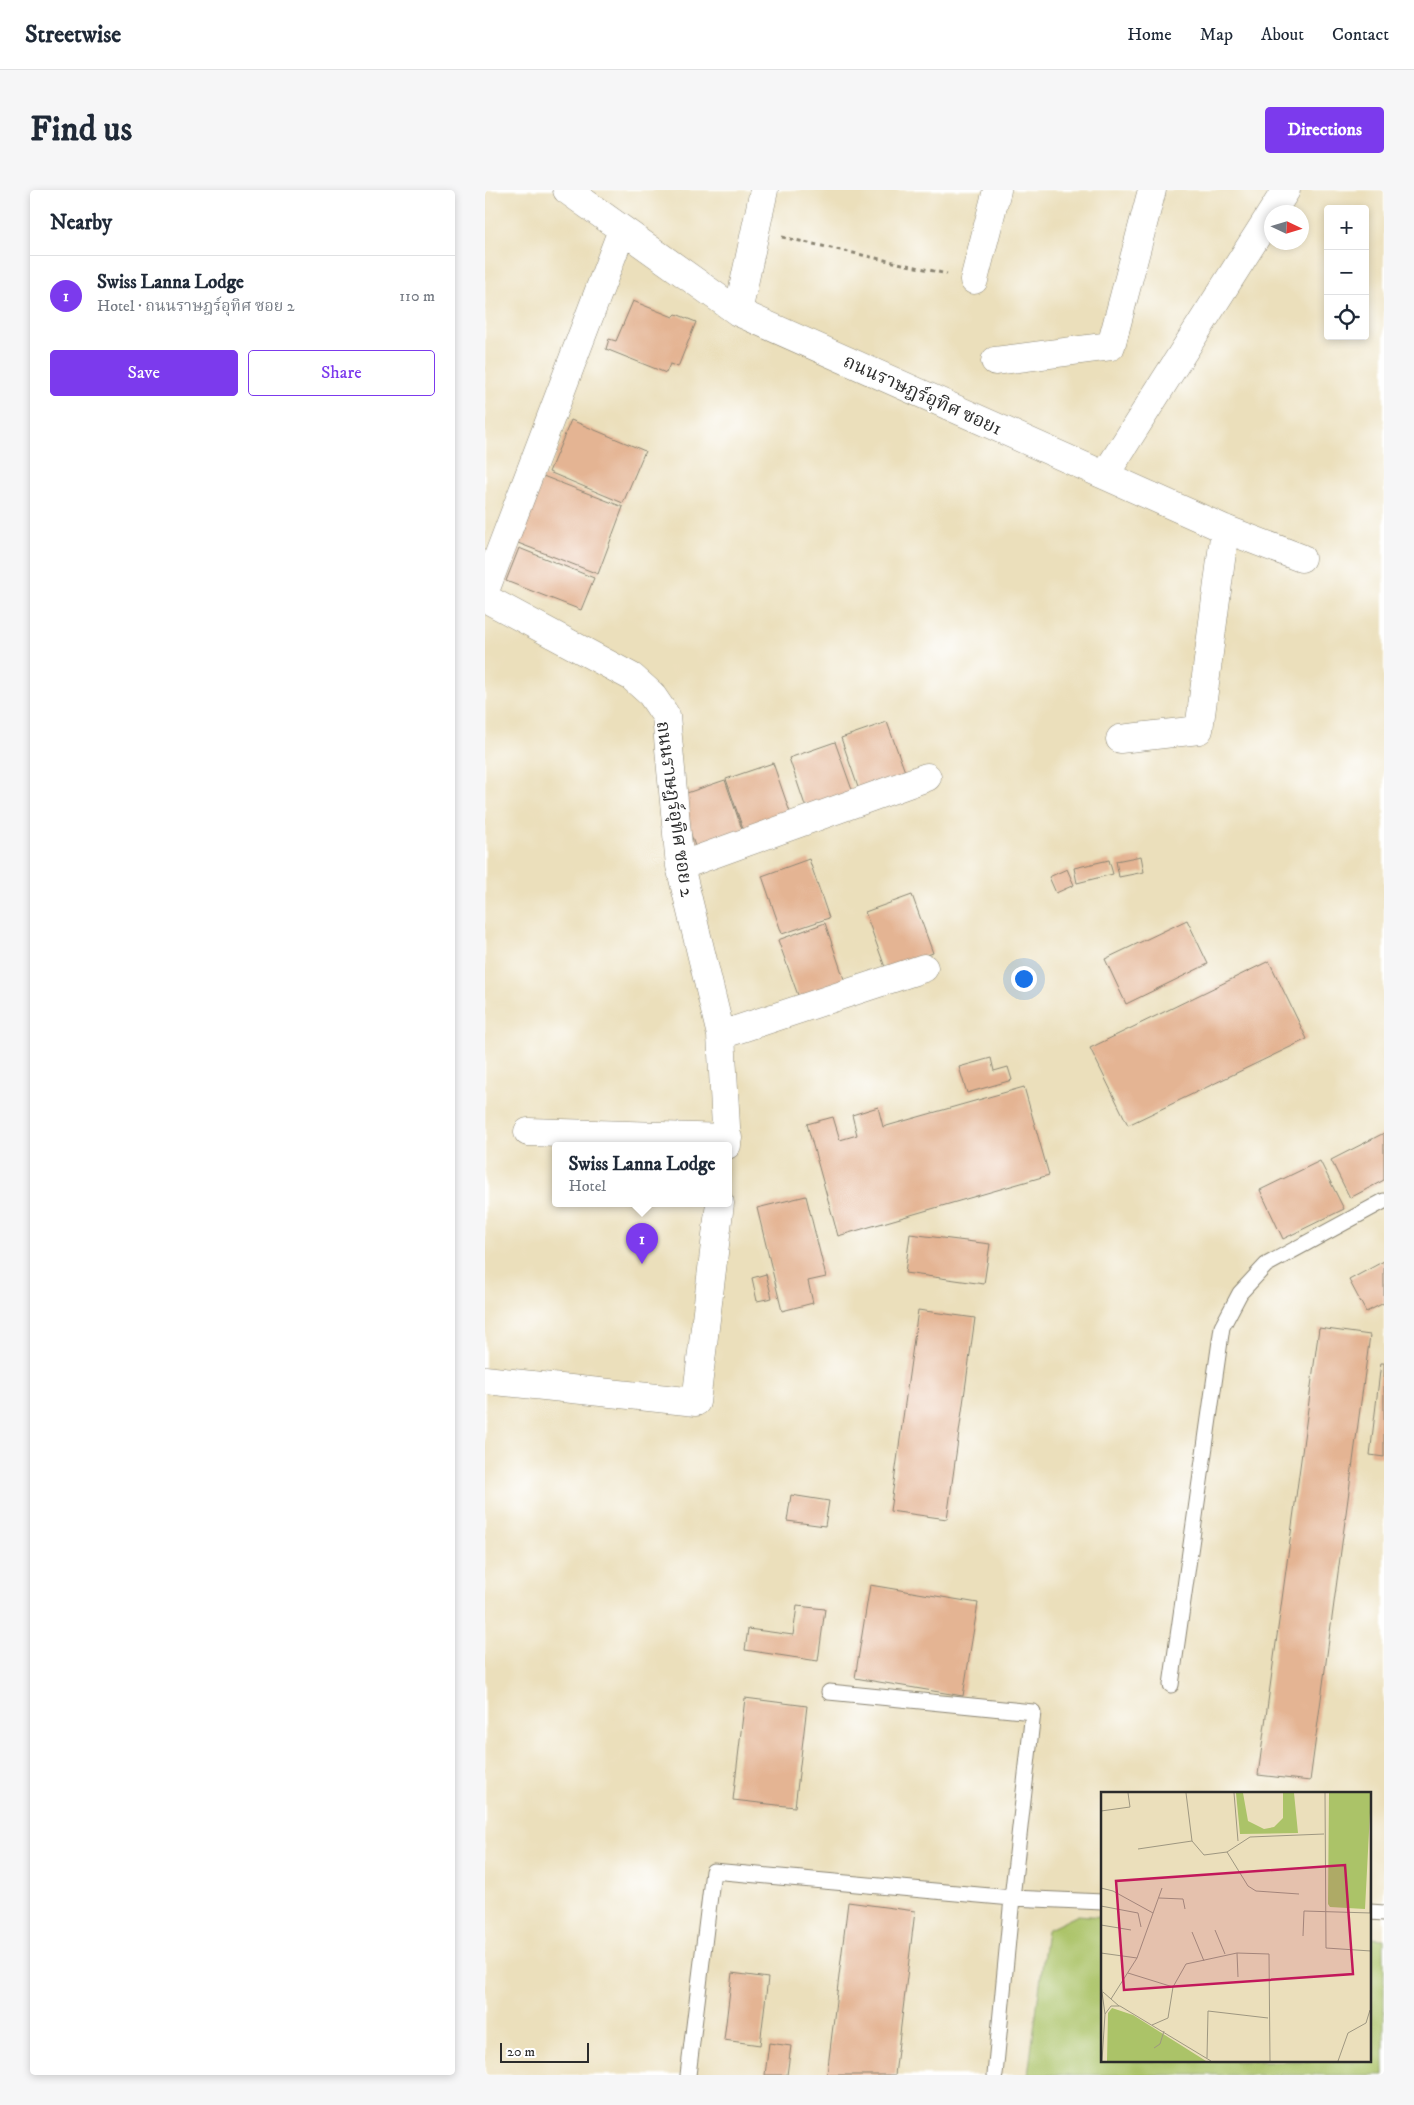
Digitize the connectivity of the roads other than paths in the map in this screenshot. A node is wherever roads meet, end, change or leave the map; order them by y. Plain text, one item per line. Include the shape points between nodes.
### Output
1 (567, 190) edge
2 (764, 190) edge
3 (997, 190) edge
4 (1152, 190) edge
5 (1286, 190) edge
6 (622, 230) junction
7 (974, 280) road end
8 (738, 312) junction
9 (995, 361) dead end
10 (1105, 475) junction
11 (1225, 529) junction
12 (1301, 558) dead end
13 (485, 591) edge
14 (485, 598) edge
15 (1120, 739) dead end
16 (927, 777) dead end
17 (680, 866) junction
18 (924, 968) dead end
19 (721, 1035) junction
20 (528, 1132) dead end
21 (728, 1142) edge
22 (1384, 1201) edge
23 (720, 1207) edge
24 (485, 1380) edge
25 (1171, 1685) dead end
26 (829, 1692) dead end
27 (1012, 1898) junction
28 (1101, 1902) edge
29 (1371, 1912) edge
30 (1384, 1913) edge
31 (688, 2075) edge
32 (995, 2075) edge

1 - 6 street, ถนนราษฎร์อุทิศ ซอย1
2 - 8 street
3 - 7 street
4 - 9 street via 1111,346
5 - 10 street
6 - 8 street, ถนนราษฎร์อุทิศ ซอย1
6 - 13 street
8 - 10 street, ถนนราษฎร์อุทิศ ซอย1
10 - 11 street, ถนนราษฎร์อุทิศ ซอย1
11 - 12 street, ถนนราษฎร์อุทิศ ซอย1
11 - 15 street via 1199,730
14 - 17 street, ถนนราษฎร์อุทิศ ซอย 2 via 632,677 651,694 666,716
16 - 17 street
17 - 19 street, ถนนราษฎร์อุทิศ ซอย 2
18 - 19 street
19 - 21 street, ถนนราษฎร์อุทิศ ซอย 2
20 - 21 street
22 - 25 lane via 1266,1265 1240,1293 1222,1327
23 - 24 street via 696,1402
26 - 27 lane via 1033,1712
27 - 28 lane
27 - 31 lane via 713,1871
27 - 32 lane
29 - 30 lane

